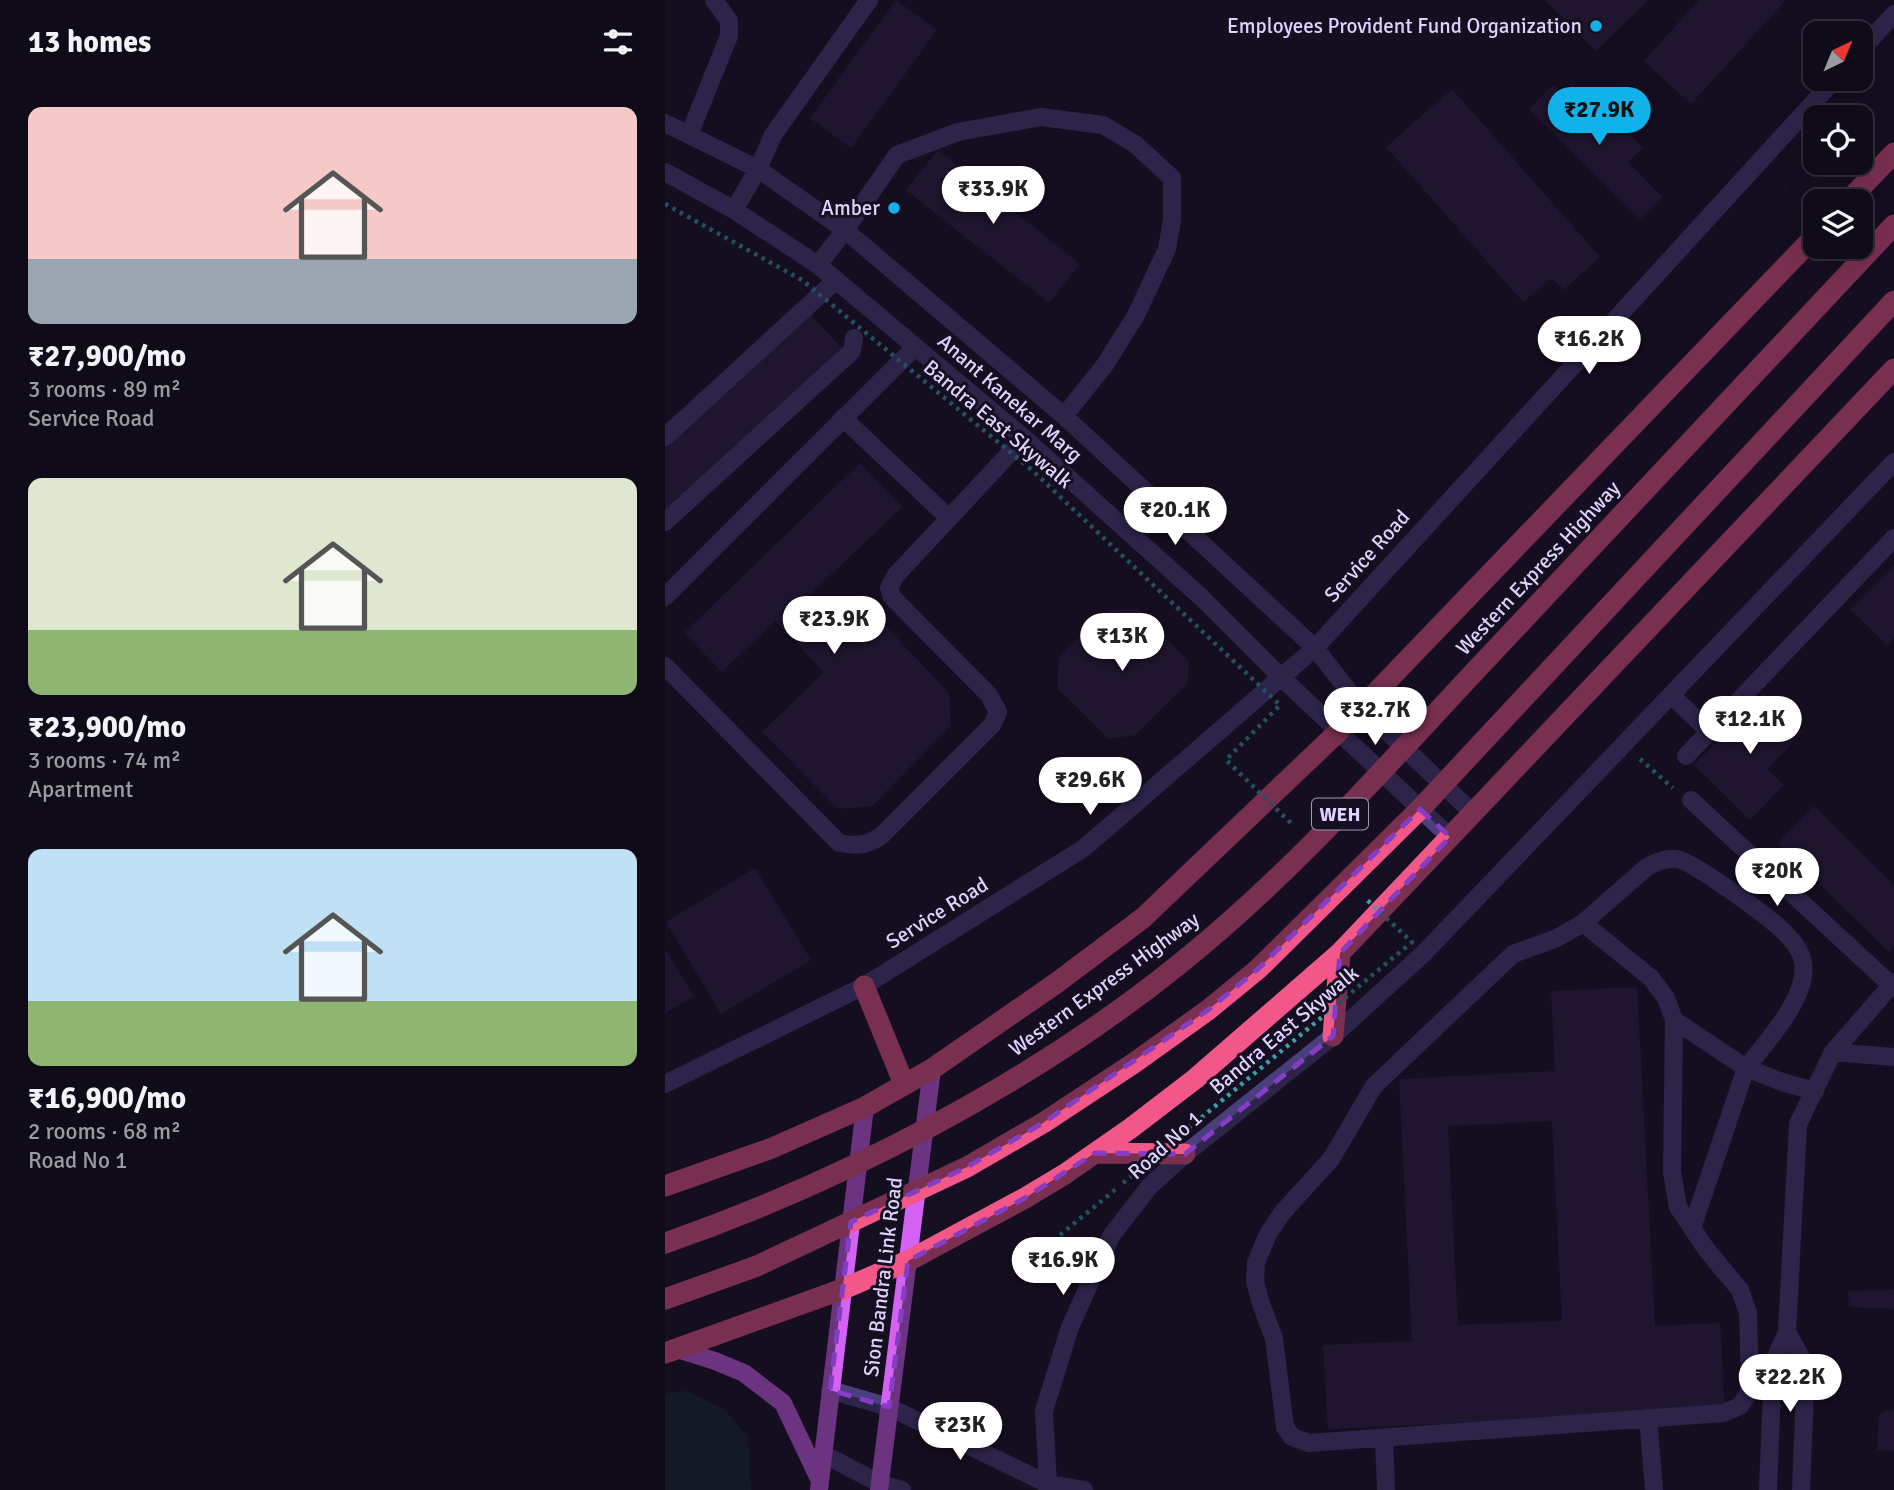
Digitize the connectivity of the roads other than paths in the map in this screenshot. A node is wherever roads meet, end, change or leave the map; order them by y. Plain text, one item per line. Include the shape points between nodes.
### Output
1 (714, 0) edge
2 (869, 0) edge
3 (1894, 14) edge
4 (1873, 37) edge
5 (1824, 91) edge
6 (665, 123) edge
7 (689, 135) junction
8 (1894, 153) edge
9 (758, 169) junction
10 (665, 172) edge
11 (1860, 189) edge
12 (734, 210) junction
13 (1894, 225) edge
14 (845, 230) junction
15 (1803, 249) edge
16 (818, 265) junction
17 (836, 280) junction
18 (1894, 301) edge
19 (854, 338) dead end
20 (915, 346) junction
21 (1894, 369) edge
22 (1064, 416) junction
23 (843, 418) junction
24 (665, 437) edge
25 (1024, 438) junction
26 (1894, 462) edge
27 (949, 518) junction
28 (665, 522) edge
29 (1894, 538) edge
30 (665, 597) edge
31 (1315, 648) junction
32 (665, 666) edge
33 (1281, 677) junction
34 (1672, 696) junction
35 (1362, 708) junction
36 (1709, 731) junction
37 (1338, 732) junction
38 (1686, 756) dead end
39 (1691, 800) road end
40 (1473, 813) junction
41 (1450, 837) junction
42 (1583, 923) junction
43 (1340, 953) junction
44 (1893, 983) edge
45 (864, 986) junction
46 (1674, 1020) junction
47 (1332, 1036) junction
48 (1833, 1052) junction
49 (1894, 1057) edge
50 (1747, 1068) junction
51 (932, 1069) junction
52 (665, 1084) edge
53 (904, 1084) junction
54 (1815, 1090) junction
55 (865, 1107) junction
56 (1095, 1153) junction
57 (1185, 1154) junction
58 (665, 1186) edge
59 (1692, 1228) junction
60 (665, 1243) edge
61 (908, 1261) junction
62 (843, 1289) junction
63 (665, 1298) edge
64 (1787, 1332) junction
65 (671, 1351) edge
66 (830, 1390) junction
67 (889, 1407) junction
68 (1648, 1419) junction
69 (1384, 1438) junction
70 (823, 1454) junction
71 (1048, 1484) junction
72 (819, 1486) edge
73 (879, 1487) edge
74 (902, 1490) edge
75 (1084, 1490) edge
76 (1386, 1490) edge
77 (1654, 1490) edge
78 (1768, 1490) edge
79 (1801, 1490) edge

1 - 7 street via 729,21 729,36
2 - 9 street via 773,135
3 - 4 street
5 - 31 street, Service Road
6 - 7 street, Anant Kanekar Marg
7 - 9 street, Anant Kanekar Marg
8 - 11 highway
9 - 12 street
9 - 14 street, Anant Kanekar Marg
10 - 12 street, Anant Kanekar Marg
12 - 16 street, Anant Kanekar Marg
13 - 60 highway, Western Express Highway / WEH, bridge via 1382,771 1282,874 1205,943 1105,1019 947,1118 812,1185
14 - 16 street
14 - 22 street, Anant Kanekar Marg
14 - 22 street via 897,155 958,132 1041,117 1104,125 1135,144 1172,178 1167,249 1135,317
15 - 35 highway
16 - 17 street, Anant Kanekar Marg
17 - 20 street, Anant Kanekar Marg
17 - 24 street
18 - 63 highway, WEH, bridge via 1421,808 1258,970 1134,1063 967,1167 757,1266
19 - 28 street via 852,351
20 - 23 street
20 - 25 street, Anant Kanekar Marg
21 - 40 highway
22 - 31 street, Anant Kanekar Marg
23 - 27 street
23 - 30 street
25 - 27 street
25 - 33 street, Anant Kanekar Marg via 1202,598
26 - 34 street
27 - 32 street via 889,588 892,597 989,695 998,712 992,725 869,844 839,843
29 - 36 street
31 - 33 street, Service Road
31 - 35 street, Anant Kanekar Marg
33 - 37 street, Anant Kanekar Marg
33 - 45 street, Service Road via 1084,848
34 - 36 street
34 - 47 street, Road No 1 via 1423,954
35 - 37 highway
35 - 40 street, Anant Kanekar Marg
36 - 38 street
37 - 41 street, Anant Kanekar Marg
37 - 51 highway via 1143,918
39 - 44 street
40 - 41 highway
41 - 43 highway
42 - 46 street via 1651,978 1666,998
42 - 50 street via 1647,867 1678,859 1703,871 1786,933 1803,964 1801,984 1794,1004
42 - 69 street via 1513,954 1374,1086 1331,1159 1268,1234 1256,1263 1255,1281 1274,1338 1285,1427 1292,1437 1310,1443
43 - 47 highway
43 - 56 highway via 1195,1079
44 - 48 street
45 - 52 street, Service Road
45 - 53 highway
46 - 50 street
46 - 59 street via 1672,1172 1678,1207
47 - 57 street, Road No 1
48 - 49 street
48 - 54 street
50 - 54 street
50 - 59 street
51 - 53 highway
51 - 61 main road, Sion Bandra Link Road
53 - 55 highway
54 - 64 street via 1798,1124
55 - 58 highway via 772,1148
55 - 62 main road, Sion Bandra Link Road
56 - 57 highway
56 - 61 highway via 1025,1198
57 - 71 street, Road No 1 via 1149,1187 1111,1236 1070,1327 1045,1411
59 - 68 street via 1740,1290 1748,1313 1748,1394 1739,1406 1723,1413
61 - 62 highway
61 - 67 main road, Sion Bandra Link Road
62 - 65 highway
62 - 66 main road, Sion Bandra Link Road
64 - 78 street via 1773,1363
64 - 79 street via 1806,1366
65 - 72 main road via 744,1373 783,1403
66 - 67 street
66 - 70 main road, Sion Bandra Link Road
67 - 71 street
67 - 73 main road, Sion Bandra Link Road
68 - 69 street
68 - 77 street
69 - 76 street
70 - 72 main road, Sion Bandra Link Road
70 - 73 street
71 - 75 street
73 - 74 street

